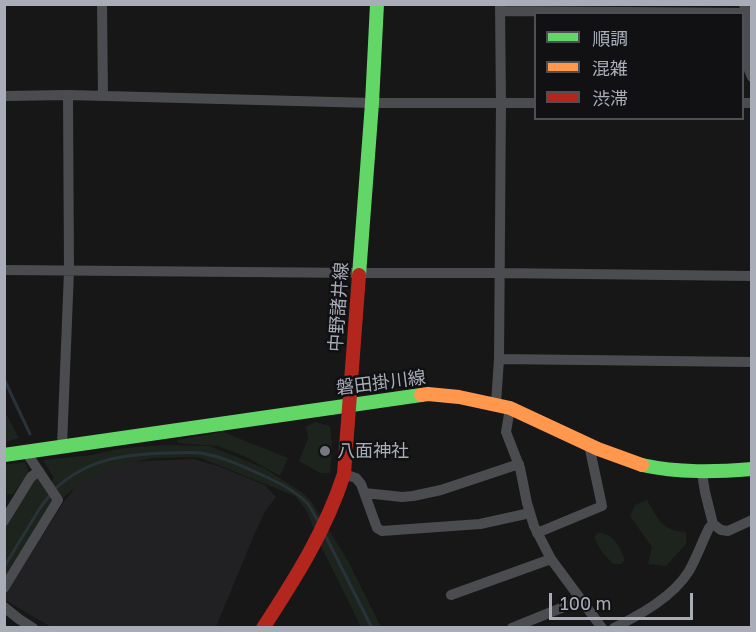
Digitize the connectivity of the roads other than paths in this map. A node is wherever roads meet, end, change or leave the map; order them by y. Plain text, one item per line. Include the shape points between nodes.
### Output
1 (102, 4) edge
2 (377, 4) edge
3 (500, 8) edge
4 (747, 10) edge
5 (752, 77) edge
6 (68, 95) junction
7 (4, 96) edge
8 (103, 96) junction
9 (372, 103) junction
10 (501, 103) junction
11 (534, 103) edge
12 (4, 270) edge
13 (69, 271) junction
14 (360, 273) junction
15 (499, 273) junction
16 (752, 276) edge
17 (499, 359) junction
18 (752, 362) edge
19 (496, 403) junction
20 (350, 404) junction
21 (510, 408) junction
22 (589, 445) junction
23 (62, 446) junction
24 (26, 452) junction
25 (4, 455) edge
26 (519, 465) junction
27 (752, 469) edge
28 (39, 471) junction
29 (702, 473) junction
30 (344, 474) junction
31 (364, 493) junction
32 (530, 513) junction
33 (752, 520) edge
34 (4, 521) edge
35 (713, 524) junction
36 (537, 533) junction
37 (551, 559) junction
38 (4, 588) edge
39 (451, 595) dead end
40 (581, 600) junction
41 (4, 607) edge
42 (17, 623) edge
43 (33, 627) edge
44 (263, 627) edge
45 (513, 627) edge
46 (602, 627) edge
47 (615, 627) edge

1 - 8 street
2 - 9 main road, 中野諸井線
3 - 4 street
3 - 10 street
4 - 5 street
6 - 7 street
6 - 8 street
6 - 13 street
8 - 9 street
9 - 10 street
9 - 14 main road, 中野諸井線
10 - 11 street
10 - 15 street
12 - 13 street
13 - 14 street
13 - 23 street
14 - 15 street
14 - 20 main road, 中野諸井線
15 - 16 street
15 - 17 street
17 - 18 street
17 - 19 street
19 - 20 main road, 磐田掛川線 via 428,394
19 - 21 main road, 磐田掛川線
20 - 23 main road, 磐田掛川線
20 - 30 main road, 中野諸井線
21 - 22 main road, 磐田掛川線
21 - 26 street via 506,432
22 - 29 main road, 磐田掛川線 via 640,465
22 - 36 street via 602,506
23 - 24 main road, 磐田掛川線
24 - 25 main road, 磐田掛川線
24 - 28 street
26 - 31 street via 413,496
26 - 32 street
27 - 29 main road, 磐田掛川線
28 - 34 street via 31,477
28 - 38 street via 58,500
29 - 35 street
30 - 31 street via 356,478
30 - 44 main road, 中野諸井線 via 317,541
31 - 32 street via 377,528 382,531 480,524
32 - 36 street
33 - 35 street via 728,531
35 - 47 street via 680,584 646,611
36 - 37 street
37 - 39 street
37 - 40 street
40 - 45 street
40 - 46 street
41 - 42 street
42 - 43 street

